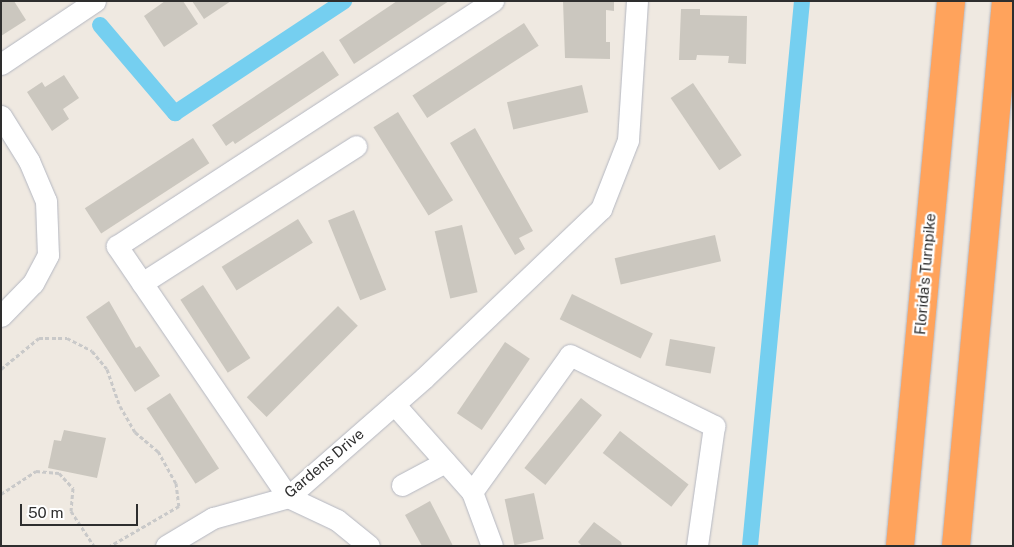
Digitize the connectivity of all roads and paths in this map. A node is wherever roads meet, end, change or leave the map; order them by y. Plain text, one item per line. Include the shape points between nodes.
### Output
1 (95, 1) edge
2 (493, 1) edge
3 (638, 1) edge
4 (951, 1) edge
5 (1006, 1) edge
6 (1, 64) edge
7 (1, 116) edge
8 (356, 146) dead end
9 (142, 283) junction
10 (1, 316) edge
11 (1, 369) edge
12 (394, 404) junction
13 (445, 462) junction
14 (402, 485) dead end
15 (472, 492) junction
16 (1, 494) edge
17 (288, 497) junction
18 (179, 542) edge
19 (94, 546) edge
20 (110, 546) edge
21 (369, 546) edge
22 (492, 546) edge
23 (697, 546) edge
24 (900, 546) edge
25 (956, 546) edge

1 - 6 street
2 - 9 street via 117,246
3 - 12 street, Gardens Drive via 628,140 601,209
4 - 24 highway, Florida's Turnpike
5 - 25 highway
7 - 10 street via 28,161 46,201 48,254 33,283
8 - 9 street
9 - 17 street
11 - 20 path via 39,338 67,338 92,351 107,369 120,406 134,432 158,452 176,483 179,506
12 - 13 street
12 - 17 street, Gardens Drive
13 - 14 street
13 - 15 street
15 - 22 street
15 - 23 street via 570,355 714,426
16 - 19 path via 36,472 59,473 73,488 71,510
17 - 18 street, Gardens Drive via 213,518
17 - 21 street via 337,520

